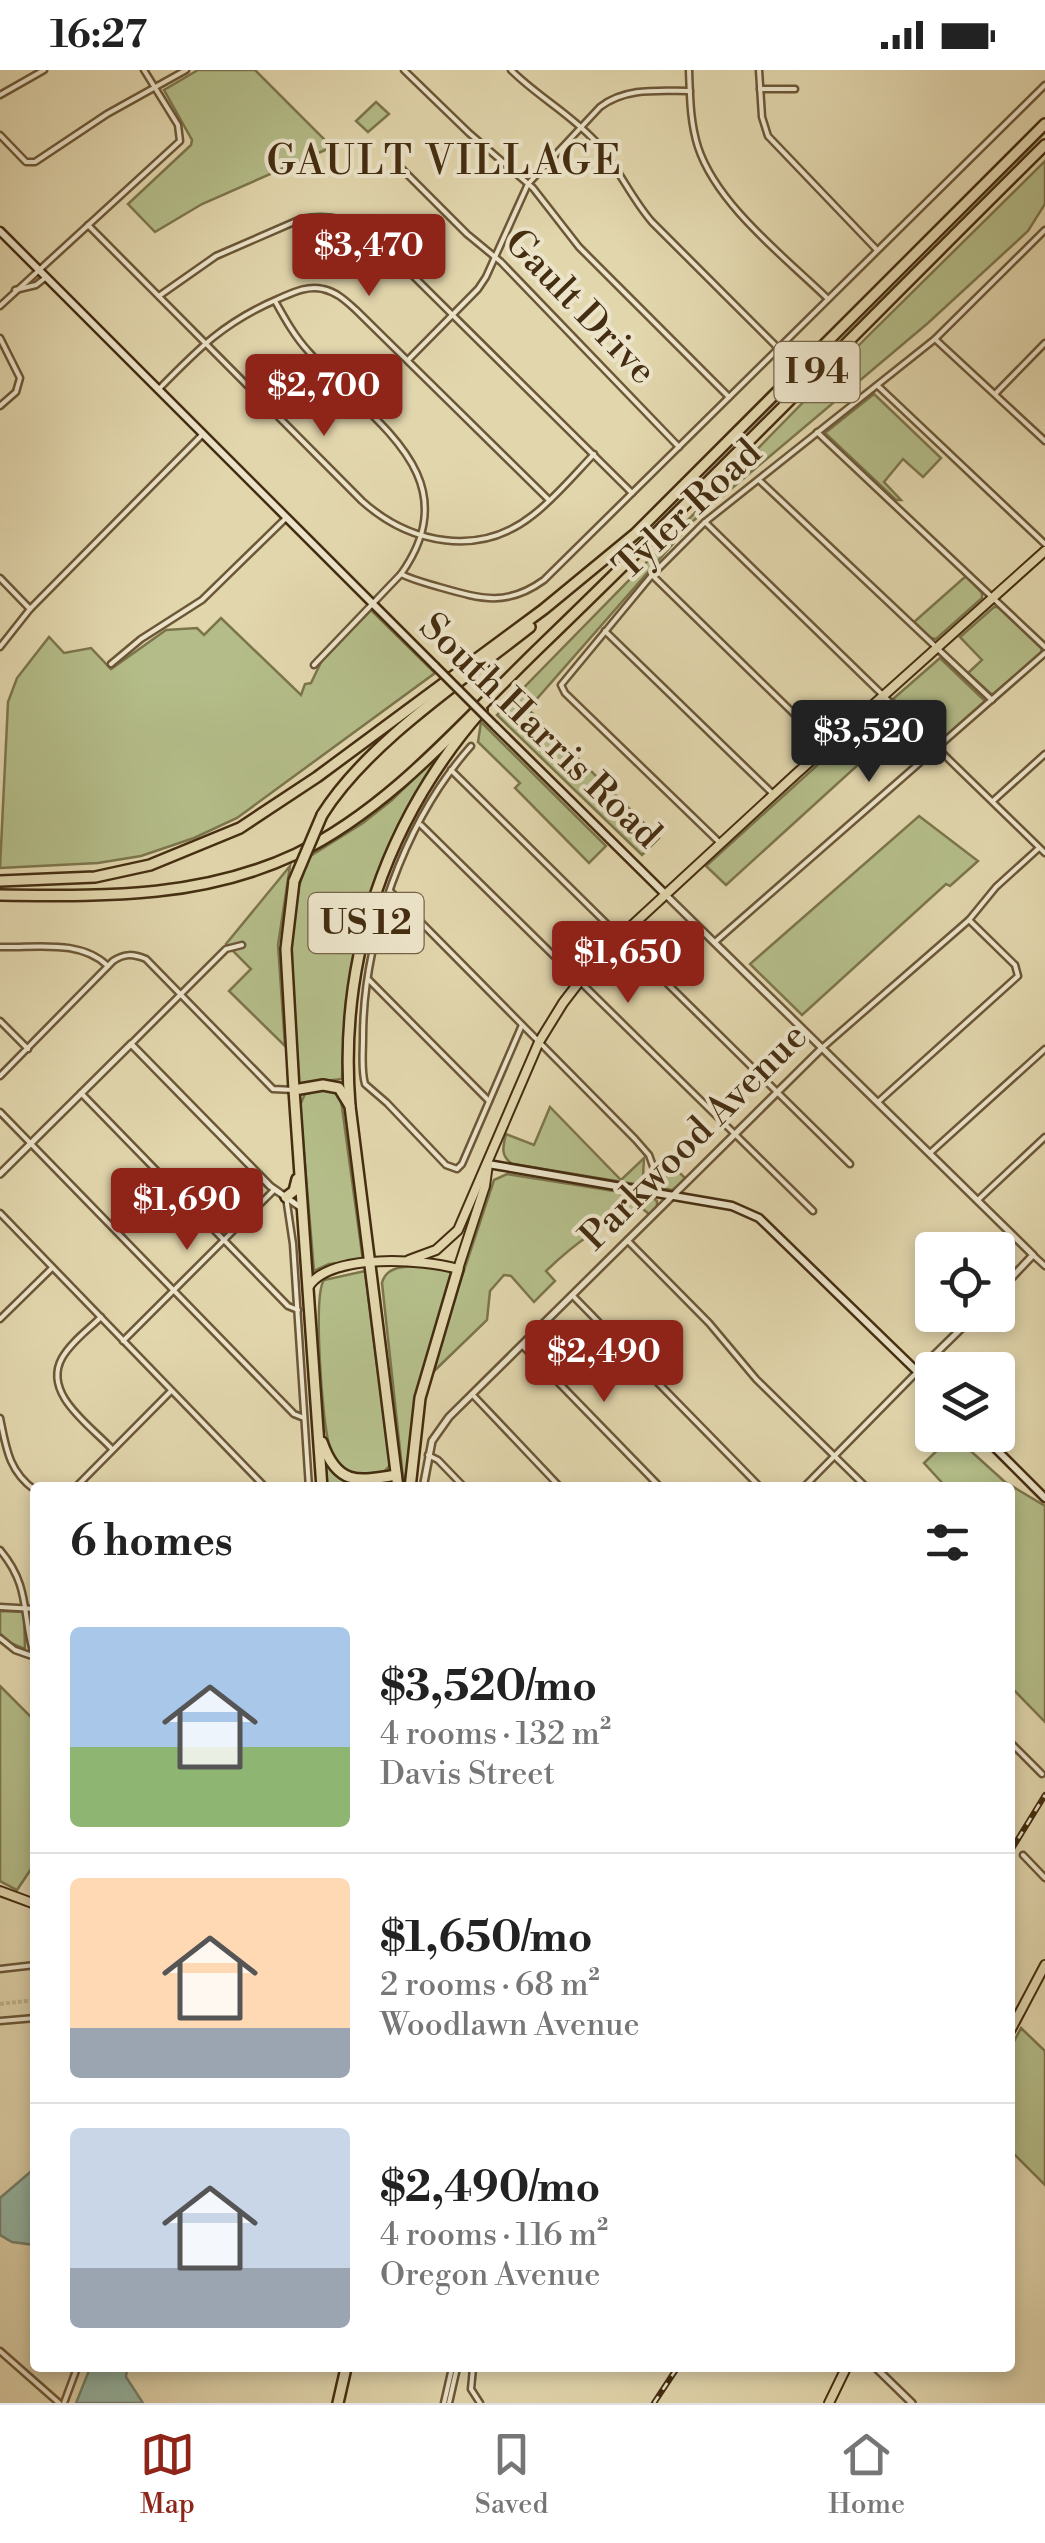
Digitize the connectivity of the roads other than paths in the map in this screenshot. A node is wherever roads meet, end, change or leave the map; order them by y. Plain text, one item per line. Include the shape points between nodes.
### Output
1 (44, 70) edge
2 (144, 70) edge
3 (186, 70) edge
4 (404, 70) edge
5 (511, 70) edge
6 (690, 70) edge
7 (759, 70) edge
8 (1045, 84) edge
9 (155, 88) junction
10 (760, 89) junction
11 (795, 89) dead end
12 (690, 91) junction
13 (0, 95) edge
14 (1045, 124) edge
15 (581, 126) junction
16 (0, 135) edge
17 (1045, 144) edge
18 (398, 165) dead end
19 (528, 184) junction
20 (88, 225) junction
21 (1045, 230) edge
22 (0, 231) edge
23 (1039, 236) junction
24 (1045, 242) edge
25 (877, 250) junction
26 (496, 258) junction
27 (37, 270) junction
28 (45, 278) junction
29 (14, 290) junction
30 (160, 296) junction
31 (828, 299) junction
32 (275, 300) junction
33 (0, 306) edge
34 (452, 315) junction
35 (935, 339) junction
36 (1, 342) edge
37 (1045, 343) edge
38 (205, 344) junction
39 (778, 348) junction
40 (408, 361) junction
41 (877, 386) junction
42 (158, 391) junction
43 (995, 394) junction
44 (729, 397) junction
45 (0, 406) edge
46 (817, 432) junction
47 (202, 435) junction
48 (1045, 442) edge
49 (679, 447) junction
50 (594, 454) junction
51 (757, 479) junction
52 (632, 493) junction
53 (548, 500) junction
54 (286, 518) junction
55 (704, 522) junction
56 (421, 537) junction
57 (1045, 548) edge
58 (401, 574) junction
59 (652, 575) junction
60 (0, 578) edge
61 (992, 597) junction
62 (372, 604) junction
63 (30, 608) junction
64 (544, 609) junction
65 (605, 631) junction
66 (0, 647) edge
67 (936, 648) junction
68 (1045, 650) edge
69 (111, 664) dead end
70 (314, 666) dead end
71 (491, 694) junction
72 (883, 696) junction
73 (992, 700) junction
74 (471, 746) dead end
75 (828, 746) junction
76 (938, 748) junction
77 (1045, 754) edge
78 (451, 770) junction
79 (773, 794) junction
80 (992, 802) junction
81 (420, 824) junction
82 (720, 843) junction
83 (1039, 848) junction
84 (1045, 854) edge
85 (0, 881) edge
86 (390, 890) junction
87 (664, 893) junction
88 (0, 895) edge
89 (969, 920) junction
90 (618, 935) junction
91 (716, 942) junction
92 (242, 945) dead end
93 (0, 948) edge
94 (108, 966) junction
95 (368, 978) junction
96 (578, 982) junction
97 (181, 994) junction
98 (0, 1021) edge
99 (522, 1025) junction
100 (539, 1042) junction
101 (132, 1044) junction
102 (822, 1048) junction
103 (28, 1049) junction
104 (1045, 1049) edge
105 (0, 1076) edge
106 (294, 1090) junction
107 (778, 1093) junction
108 (81, 1094) junction
109 (489, 1100) junction
110 (878, 1102) junction
111 (350, 1106) junction
112 (296, 1107) junction
113 (0, 1112) edge
114 (736, 1136) junction
115 (1045, 1138) edge
116 (31, 1143) junction
117 (930, 1153) junction
118 (488, 1164) junction
119 (850, 1164) dead end
120 (654, 1169) dead end
121 (0, 1174) edge
122 (274, 1190) junction
123 (284, 1196) junction
124 (675, 1197) junction
125 (978, 1200) junction
126 (303, 1208) junction
127 (813, 1211) dead end
128 (0, 1213) edge
129 (224, 1240) junction
130 (628, 1241) junction
131 (1033, 1255) junction
132 (408, 1260) junction
133 (370, 1264) junction
134 (1045, 1266) edge
135 (52, 1268) junction
136 (458, 1269) junction
137 (1015, 1274) edge
138 (309, 1286) junction
139 (174, 1291) junction
140 (572, 1296) junction
141 (298, 1310) junction
142 (100, 1318) junction
143 (0, 1319) edge
144 (958, 1332) edge
145 (123, 1341) junction
146 (522, 1345) junction
147 (938, 1352) edge
148 (915, 1369) edge
149 (915, 1375) edge
150 (172, 1390) junction
151 (472, 1394) junction
152 (0, 1418) edge
153 (304, 1418) junction
154 (318, 1429) junction
155 (112, 1449) junction
156 (999, 1452) edge
157 (427, 1455) junction
158 (835, 1455) junction
159 (396, 1475) junction
160 (81, 1482) edge
161 (260, 1482) edge
162 (309, 1482) edge
163 (322, 1482) edge
164 (397, 1482) edge
165 (411, 1482) edge
166 (424, 1482) edge
167 (460, 1482) edge
168 (555, 1482) edge
169 (655, 1482) edge
170 (755, 1482) edge
171 (809, 1482) edge
172 (860, 1482) edge
173 (30, 1486) edge
174 (1045, 1498) edge
175 (0, 1550) edge
176 (0, 1607) edge
177 (27, 1608) junction
178 (30, 1608) edge
179 (30, 1627) edge
180 (0, 1638) edge
181 (30, 1656) edge
182 (1015, 1747) edge
183 (1042, 1774) dead end
184 (1023, 1855) dead end
185 (1045, 1878) edge
186 (0, 1891) edge
187 (30, 1902) edge
188 (1045, 1965) edge
189 (30, 1966) edge
190 (0, 1969) edge
191 (30, 2018) edge
192 (0, 2021) edge
193 (1015, 2021) edge
194 (0, 2351) edge
195 (74, 2372) edge
196 (345, 2372) edge
197 (453, 2372) edge
198 (473, 2372) edge
199 (844, 2372) edge
200 (880, 2372) edge
201 (61, 2403) edge
202 (338, 2403) edge
203 (447, 2403) edge
204 (480, 2403) edge
205 (829, 2403) edge
206 (912, 2403) edge

1 - 13 street
2 - 9 street
3 - 9 street
4 - 19 street
5 - 15 street
6 - 12 street
7 - 10 street
8 - 25 street
9 - 16 street via 35,162 26,162
9 - 20 street via 178,125 180,141
10 - 11 street
10 - 25 street via 762,117 778,150
12 - 15 street via 621,95
12 - 31 street via 698,148 716,183
14 - 64 highway, I 94 via 645,524
15 - 19 street
15 - 39 street via 637,206
17 - 71 highway, I 94
18 - 26 street, Gault Drive
19 - 26 street
19 - 44 street via 579,247
20 - 27 street
20 - 30 street
21 - 23 street, Tyler Road
22 - 27 main road, South Harris Road
23 - 24 street
23 - 35 street, Tyler Road
25 - 31 street
26 - 34 street
26 - 49 street, Gault Drive
27 - 28 main road, South Harris Road
27 - 29 street
28 - 29 street
28 - 42 main road, South Harris Road
29 - 33 street
30 - 34 street via 216,256 301,219 331,216 365,229
30 - 38 street
31 - 39 street
32 - 38 street via 230,322
32 - 40 street via 311,288 339,295
32 - 56 street via 307,350 412,459 424,495
34 - 40 street
34 - 50 street
35 - 41 street, Tyler Road
35 - 43 street
36 - 45 street via 20,378
37 - 43 street
38 - 42 street
38 - 56 street via 376,514
39 - 44 street
40 - 53 street
41 - 46 street, Tyler Road
41 - 57 street
42 - 47 main road, South Harris Road
43 - 48 street
44 - 49 street
46 - 51 street, Tyler Road
46 - 61 street
47 - 54 main road, South Harris Road
47 - 63 street
49 - 52 street
50 - 52 street
50 - 53 street
51 - 55 street, Tyler Road
51 - 67 street
52 - 58 street via 544,580 514,597 476,597
53 - 56 street via 519,525 474,542
54 - 62 main road, South Harris Road
54 - 69 street via 202,600
55 - 59 street, Tyler Road
55 - 72 street
56 - 58 street
57 - 61 main road
58 - 62 street
59 - 65 street, Tyler Road
59 - 75 street
60 - 63 street
61 - 67 main road
61 - 68 street
62 - 70 street
62 - 87 main road, South Harris Road, bridge
63 - 66 street
64 - 85 highway, I 94 via 240,828 184,854 120,872
64 - 106 highway, US 12, bridge via 366,760 322,815 294,881 286,949
65 - 79 street
65 - 82 street, Tyler Road via 560,685
67 - 72 main road
67 - 73 street
68 - 73 street
71 - 88 highway, I 94 via 380,801 320,842 267,866 154,894
71 - 111 highway, US 12 via 422,790 376,889 350,1000
72 - 75 main road
72 - 76 street
73 - 76 street
74 - 78 street
75 - 79 main road
76 - 80 street
76 - 91 street
77 - 80 street
78 - 81 street
78 - 90 street
79 - 82 main road
80 - 83 street
81 - 86 street
81 - 96 street
82 - 87 main road
83 - 84 street
83 - 89 street, Parkwood Avenue
86 - 95 street
86 - 99 street
87 - 90 main road
87 - 91 street, South Harris Road
89 - 102 street, Parkwood Avenue
89 - 110 street via 1015,964 1018,976
90 - 96 main road
90 - 107 street
91 - 102 street, South Harris Road
92 - 97 street via 227,948
93 - 94 street via 78,948
94 - 97 street via 136,955
94 - 103 street
95 - 109 street
95 - 109 street via 365,1084 451,1169 462,1164
96 - 100 main road
96 - 114 street
97 - 101 street
97 - 106 street via 269,1086
98 - 103 street
99 - 100 street
99 - 109 street
100 - 118 main road
100 - 120 street via 636,1139
101 - 108 street
101 - 122 street
102 - 107 street, Parkwood Avenue
102 - 110 street, South Harris Road
103 - 105 street
104 - 117 street
106 - 111 highway via 335,1086
106 - 112 highway, US 12
107 - 114 street, Parkwood Avenue
107 - 119 street
108 - 116 street
108 - 129 street
110 - 117 street, South Harris Road
111 - 133 highway, US 12
112 - 123 highway via 296,1186
112 - 126 highway, US 12
113 - 116 street
114 - 124 street, Parkwood Avenue
114 - 127 street
115 - 125 street
116 - 121 street
116 - 139 street
117 - 125 street, South Harris Road
118 - 124 main road
118 - 132 main road via 458,1230 436,1250
118 - 136 main road
122 - 123 street
122 - 129 street
123 - 126 street
123 - 141 street
124 - 130 street, Parkwood Avenue
124 - 148 main road via 732,1206 759,1218
125 - 131 street, South Harris Road
126 - 138 highway, US 12
128 - 135 street
129 - 139 street
129 - 141 street
130 - 140 street, Parkwood Avenue
130 - 158 street
131 - 134 street, South Harris Road
131 - 137 street
132 - 133 main road
132 - 136 main road
133 - 138 main road via 327,1270
133 - 159 highway, US 12
135 - 142 street
135 - 143 street
136 - 165 highway via 423,1384
138 - 154 highway, US 12
139 - 145 street
139 - 153 street
140 - 146 street, Parkwood Avenue
140 - 170 street
141 - 153 street
142 - 145 street
142 - 155 street via 64,1354 58,1385
144 - 147 street
145 - 150 street
146 - 151 street, Parkwood Avenue
146 - 169 street
149 - 158 street
150 - 155 street
150 - 161 street
151 - 157 street, Parkwood Avenue via 439,1429
151 - 168 street
152 - 173 street via 10,1463
153 - 162 street
154 - 159 highway via 329,1458 347,1478
154 - 163 highway, US 12
155 - 160 street
156 - 174 main road
157 - 166 street, Parkwood Avenue
157 - 167 street
158 - 171 street
158 - 172 street
159 - 164 highway, US 12
175 - 177 street via 17,1574
176 - 177 street
177 - 178 street
177 - 179 street
180 - 181 street
182 - 183 street
184 - 185 street
186 - 187 main road
188 - 193 main road
189 - 190 street
191 - 192 street
194 - 201 street
195 - 201 street
196 - 202 highway
197 - 203 street
198 - 204 street via 471,2389
199 - 205 main road
200 - 206 street

